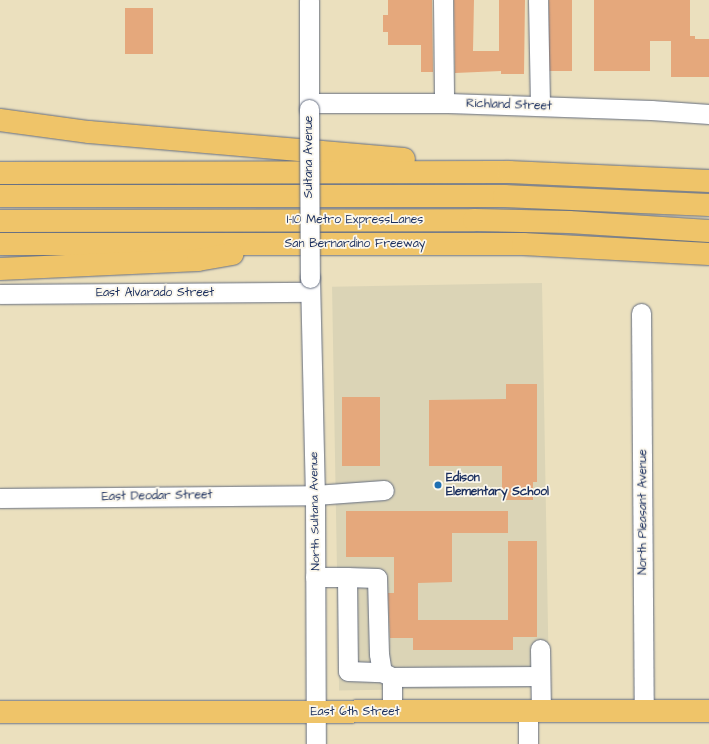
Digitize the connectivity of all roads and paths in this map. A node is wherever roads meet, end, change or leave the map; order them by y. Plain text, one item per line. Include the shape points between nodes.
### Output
1 (309, 0) edge
2 (443, 0) edge
3 (538, 0) edge
4 (444, 103) junction
5 (309, 106) junction
6 (540, 106) junction
7 (709, 114) edge
8 (0, 120) edge
9 (0, 172) edge
10 (509, 172) junction
11 (709, 181) edge
12 (0, 196) edge
13 (709, 205) edge
14 (0, 221) edge
15 (709, 231) edge
16 (0, 244) edge
17 (286, 244) junction
18 (709, 254) edge
19 (0, 269) edge
20 (310, 285) junction
21 (0, 294) edge
22 (641, 313) dead end
23 (384, 490) dead end
24 (315, 495) junction
25 (0, 498) edge
26 (315, 577) junction
27 (347, 577) junction
28 (540, 649) dead end
29 (387, 674) junction
30 (540, 676) junction
31 (644, 711) junction
32 (709, 711) edge
33 (0, 712) edge
34 (316, 712) junction
35 (392, 712) junction
36 (535, 712) junction
37 (316, 744) edge
38 (528, 744) edge

1 - 5 street, Sultana Avenue
2 - 4 street
3 - 6 street
4 - 5 street, Richland Street
4 - 6 street, Richland Street
5 - 20 street, Sultana Avenue, bridge
6 - 7 street, Richland Street
8 - 10 main road via 89,132 427,162
9 - 10 main road
10 - 11 main road
12 - 13 main road, I-10 Metro ExpressLanes via 504,196
14 - 15 main road, I-10 Metro ExpressLanes via 490,220
16 - 17 main road, San Bernardino Freeway
17 - 18 main road, San Bernardino Freeway via 523,244
17 - 19 main road via 198,260
20 - 21 street, East Alvarado Street
20 - 24 street, North Sultana Avenue
22 - 31 street, North Pleasant Avenue
23 - 24 street, East Deodar Street
24 - 25 street, East Deodar Street
24 - 26 street, North Sultana Avenue
26 - 27 street
26 - 34 street, North Sultana Avenue
27 - 29 street via 377,578 378,654
27 - 29 street via 348,671
28 - 30 street
29 - 30 street
29 - 35 street
30 - 36 street
31 - 32 main road, East 6th Street
31 - 36 main road, East 6th Street
33 - 34 main road, East 6th Street
34 - 35 main road, East 6th Street
34 - 37 street, North Sultana Avenue
35 - 36 main road, East 6th Street
36 - 38 street

